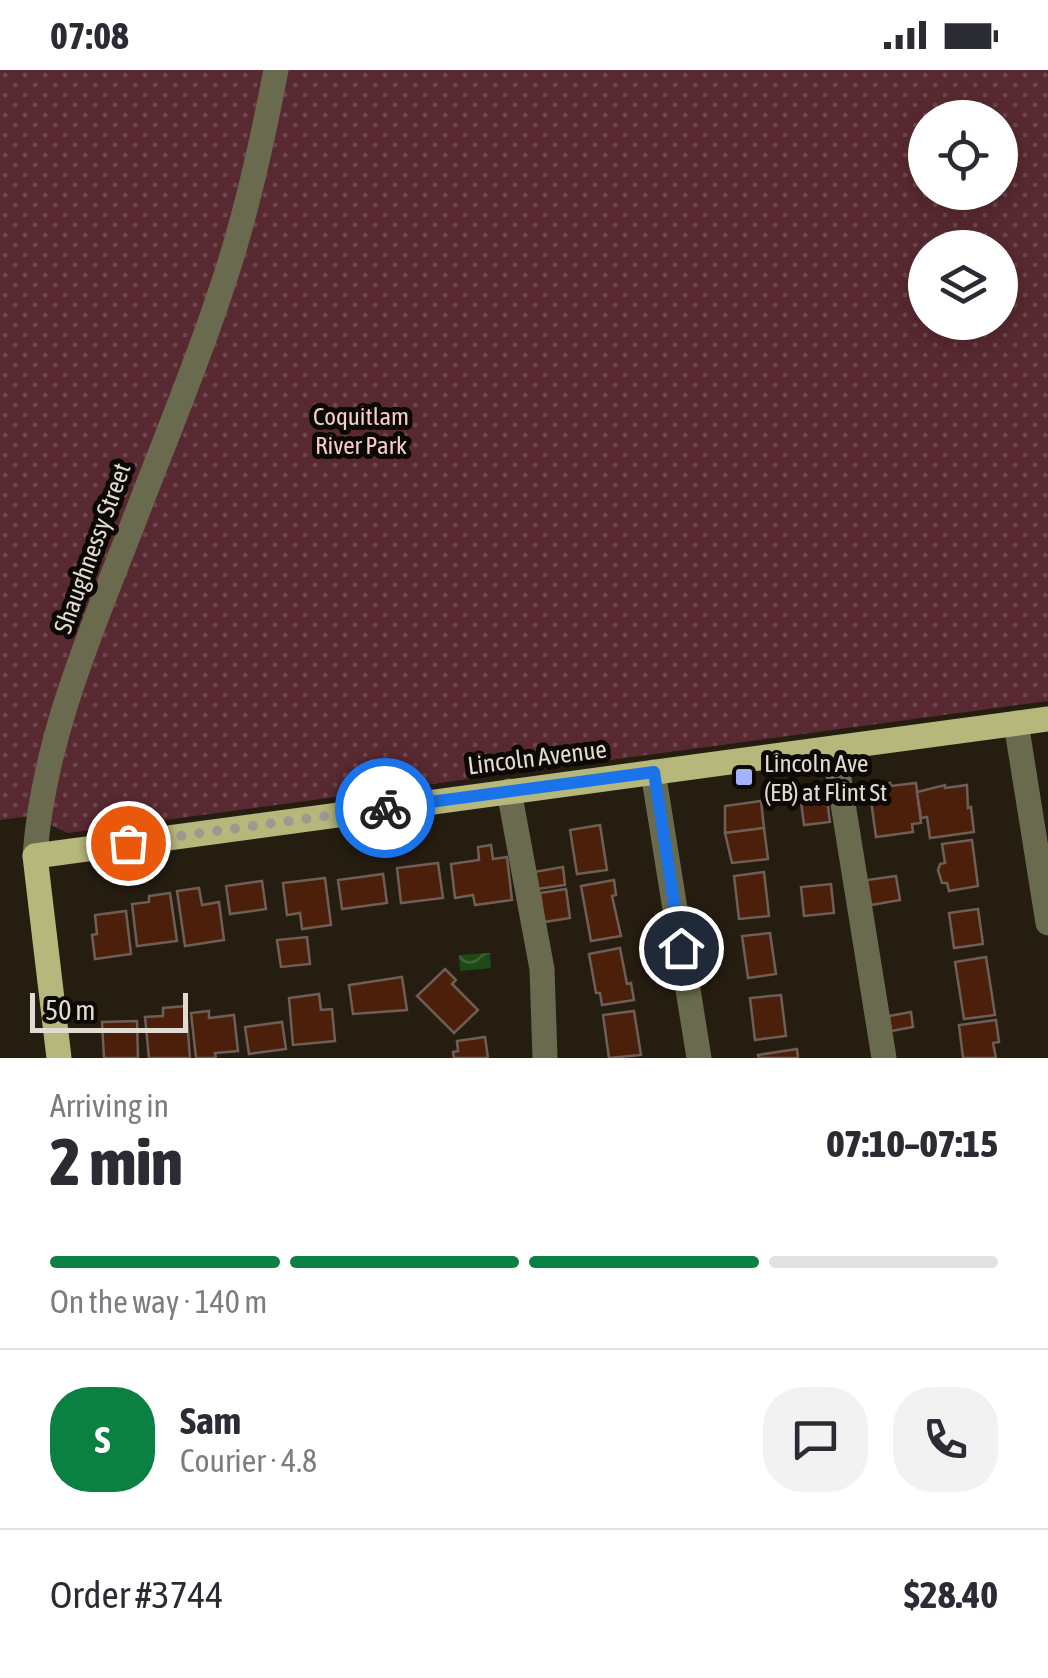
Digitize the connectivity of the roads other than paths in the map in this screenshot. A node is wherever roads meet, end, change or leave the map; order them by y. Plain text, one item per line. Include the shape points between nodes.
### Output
1 (276, 70) edge
2 (1048, 719) edge
3 (1016, 723) junction
4 (834, 748) junction
5 (654, 772) junction
6 (509, 791) junction
7 (35, 856) junction
8 (1048, 923) edge
9 (59, 1058) edge
10 (545, 1058) edge
11 (698, 1058) edge
12 (884, 1058) edge

1 - 7 street, Shaughnessy Street via 219,298 55,737
2 - 3 main road, Lincoln Avenue
3 - 4 main road, Lincoln Avenue
3 - 8 street
4 - 5 main road, Lincoln Avenue
4 - 12 street
5 - 6 main road, Lincoln Avenue
5 - 11 street
6 - 7 main road, Lincoln Avenue
6 - 10 street via 542,969
7 - 9 main road, Shaughnessy Street

